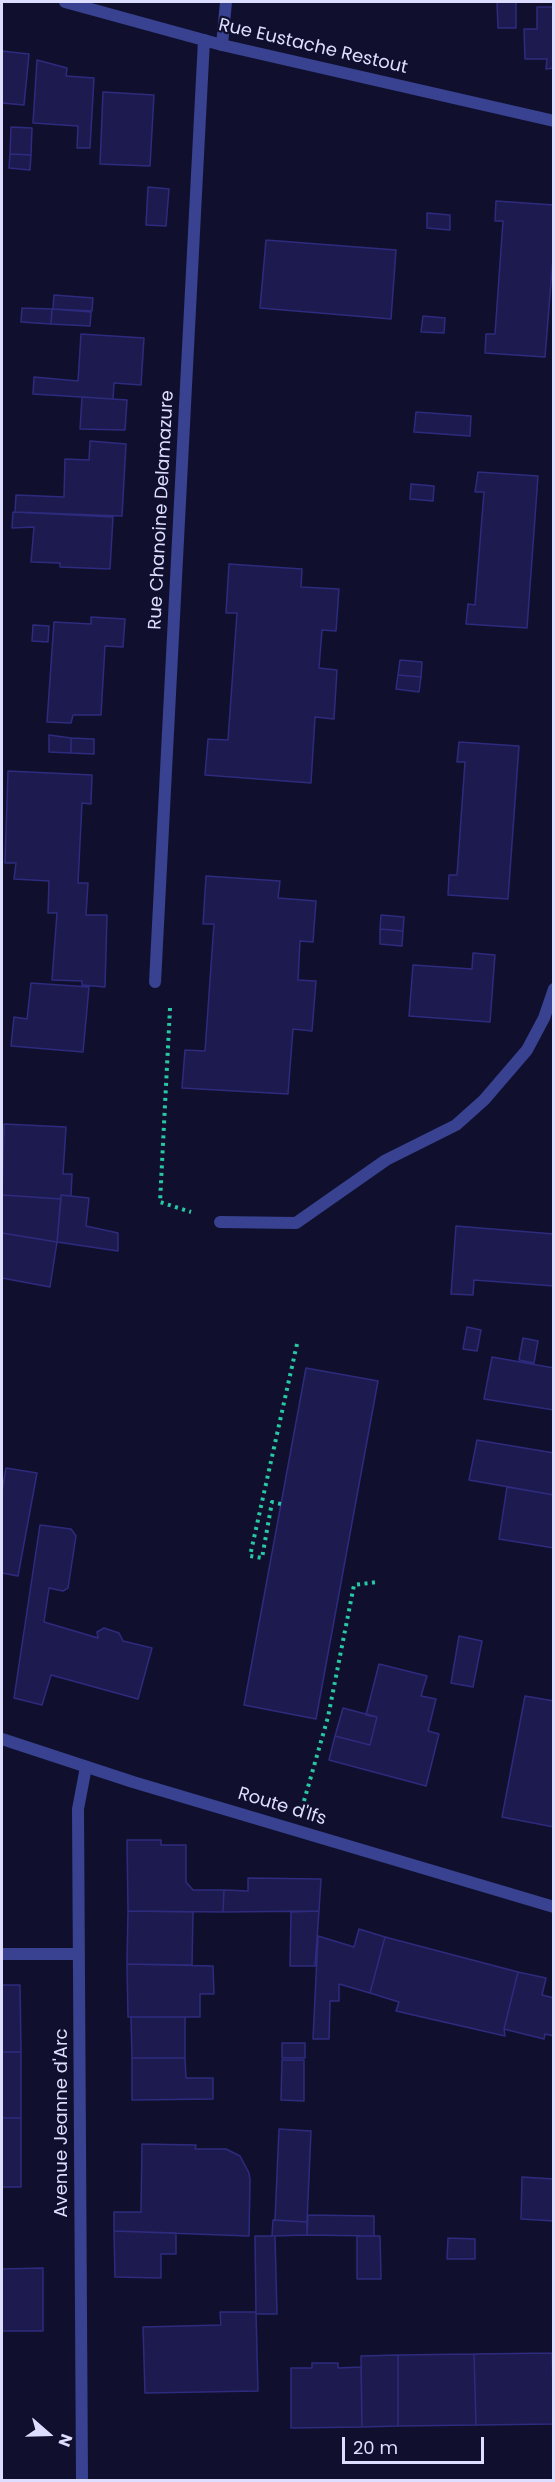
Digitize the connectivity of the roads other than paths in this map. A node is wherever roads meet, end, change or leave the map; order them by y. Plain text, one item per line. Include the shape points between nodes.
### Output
1 (65, 2) edge
2 (226, 2) edge
3 (204, 40) junction
4 (222, 45) junction
5 (554, 121) edge
6 (155, 982) road end
7 (554, 989) edge
8 (220, 1222) road end
9 (2, 1739) edge
10 (86, 1767) junction
11 (554, 1907) edge
12 (2, 1954) edge
13 (78, 1954) junction
14 (82, 2481) edge

1 - 3 street, Rue Eustache Restout
2 - 4 street
3 - 4 street, Rue Eustache Restout
3 - 6 street, Rue Chanoine Delamazure
4 - 5 street, Rue Eustache Restout
7 - 8 street via 527,1050 484,1100 456,1125 386,1160 296,1223
9 - 10 street, Route d'Ifs
10 - 11 street, Route d'Ifs
10 - 13 street, Avenue Jeanne d'Arc via 78,1809
12 - 13 street
13 - 14 street, Avenue Jeanne d'Arc

